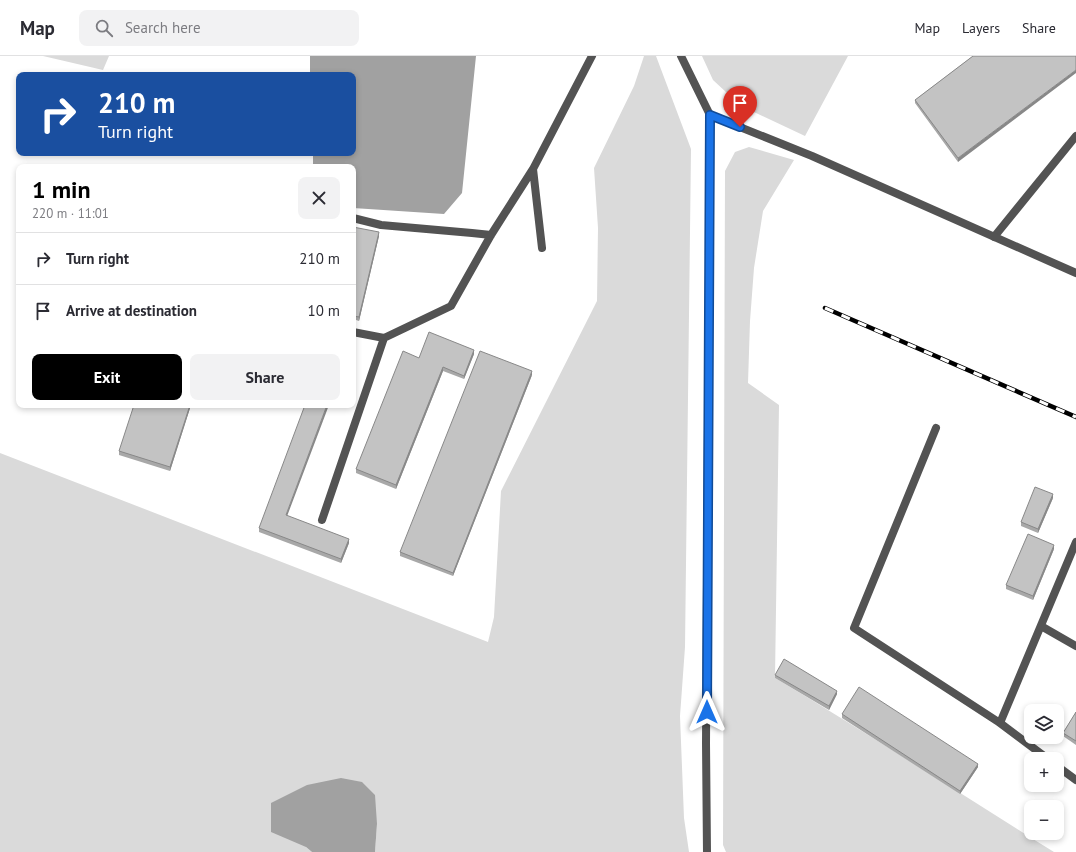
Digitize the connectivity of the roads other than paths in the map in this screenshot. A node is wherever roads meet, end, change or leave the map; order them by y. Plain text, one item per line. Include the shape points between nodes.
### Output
1 (592, 56) edge
2 (681, 56) edge
3 (710, 115) junction
4 (1076, 136) edge
5 (533, 169) junction
6 (356, 219) edge
7 (491, 235) junction
8 (994, 237) junction
9 (542, 248) dead end
10 (1076, 273) edge
11 (356, 333) edge
12 (384, 338) junction
13 (936, 428) dead end
14 (322, 520) dead end
15 (1076, 542) edge
16 (1041, 626) junction
17 (1076, 646) edge
18 (1000, 723) junction
19 (1039, 752) edge
20 (1064, 771) edge
21 (1076, 780) edge
22 (707, 852) edge

1 - 5 street
2 - 3 street
3 - 8 street via 812,156
3 - 22 street
4 - 8 street
5 - 7 street
5 - 9 street
6 - 7 street via 381,225
7 - 12 street via 451,306
8 - 10 street
11 - 12 street
12 - 14 street
13 - 18 street via 854,628
15 - 16 street
16 - 17 street
16 - 18 street
18 - 19 street
20 - 21 street

